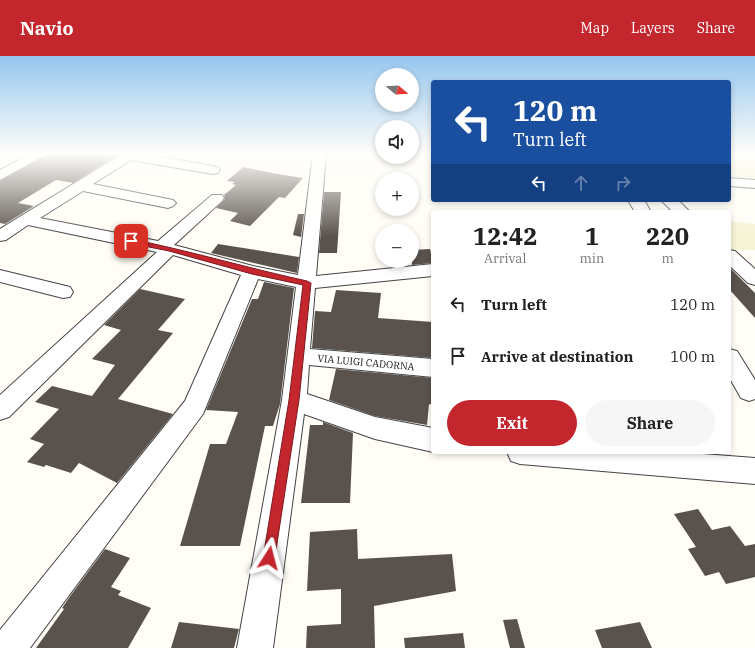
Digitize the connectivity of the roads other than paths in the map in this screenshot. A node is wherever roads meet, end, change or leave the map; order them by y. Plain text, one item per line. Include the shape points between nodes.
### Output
1 (87, 182) edge
2 (317, 182) edge
3 (731, 182) edge
4 (755, 184) edge
5 (80, 186) junction
6 (217, 198) dead end
7 (671, 202) edge
8 (168, 203) dead end
9 (680, 210) edge
10 (26, 220) junction
11 (0, 236) edge
12 (166, 248) junction
13 (731, 257) edge
14 (431, 270) edge
15 (252, 272) junction
16 (752, 274) edge
17 (0, 276) edge
18 (307, 283) junction
19 (63, 292) dead end
20 (299, 356) junction
21 (731, 362) edge
22 (431, 368) edge
23 (744, 391) edge
24 (294, 400) junction
25 (0, 410) edge
26 (431, 440) edge
27 (545, 454) edge
28 (755, 471) edge
29 (8, 648) edge
30 (255, 648) edge

1 - 5 street
2 - 18 street
3 - 4 street
5 - 8 street
5 - 10 street
6 - 12 street
7 - 9 street
10 - 11 street
10 - 12 street
12 - 15 street
12 - 25 street
13 - 16 street
14 - 18 street
15 - 18 street
15 - 29 street via 194,407
17 - 19 street
18 - 20 street
20 - 22 street, VIA LUIGI CADORNA
20 - 24 street
21 - 23 street
24 - 26 street via 375,428
24 - 30 street
27 - 28 street

